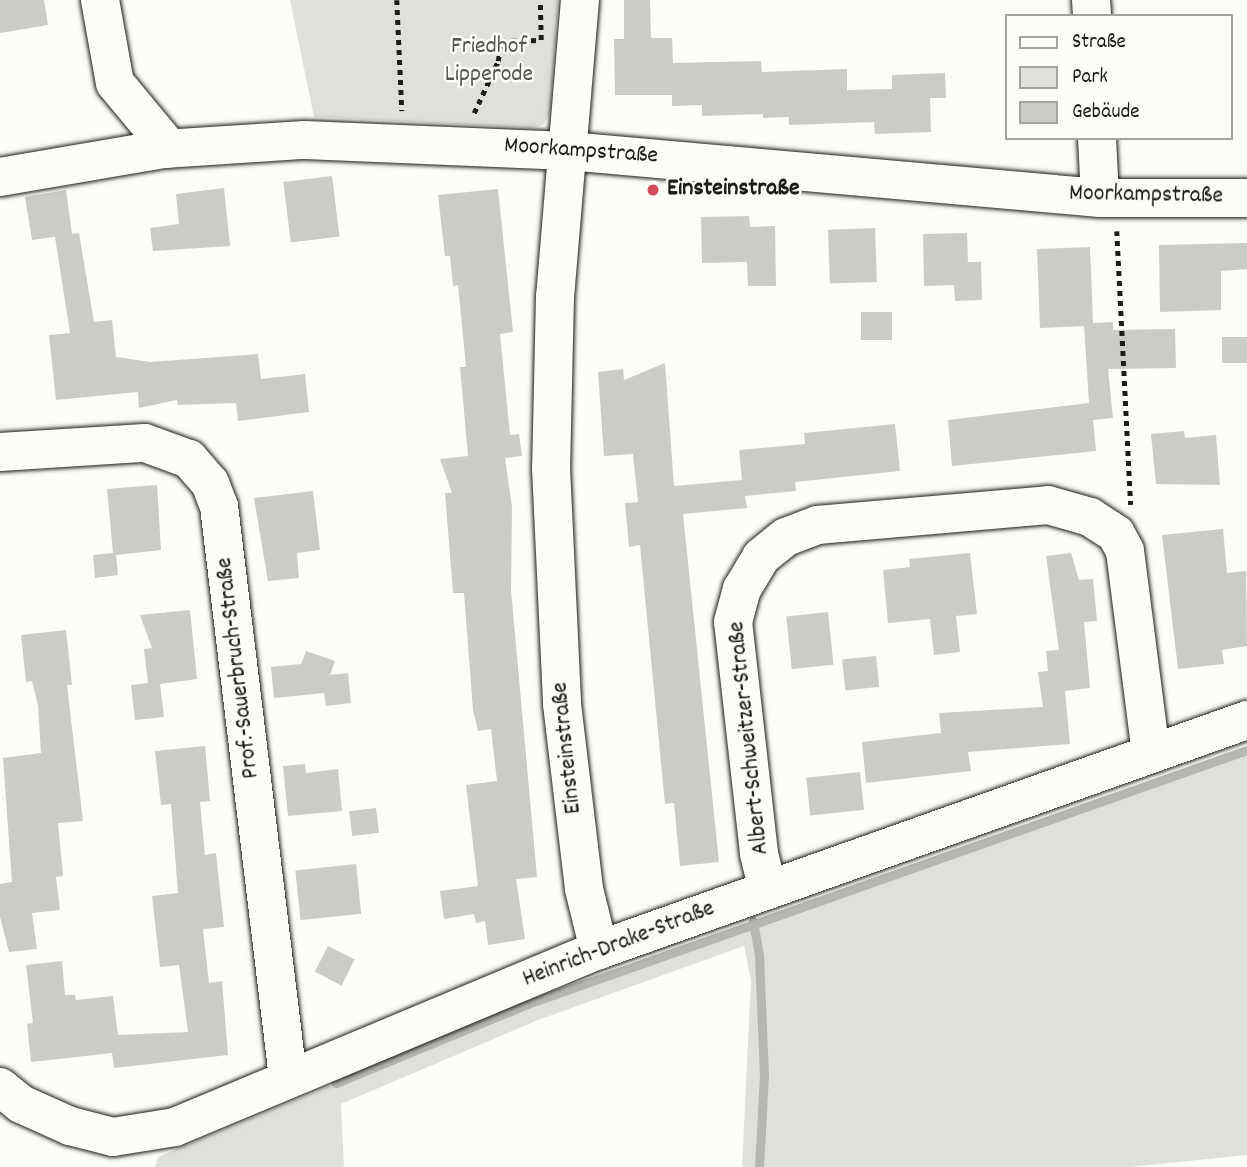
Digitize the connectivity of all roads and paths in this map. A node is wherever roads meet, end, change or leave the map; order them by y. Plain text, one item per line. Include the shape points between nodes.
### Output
1 (100, 0) edge
2 (397, 0) edge
3 (540, 0) edge
4 (580, 0) edge
5 (402, 119) dead end
6 (1097, 140) edge
7 (464, 144) junction
8 (169, 148) junction
9 (568, 151) junction
10 (0, 177) edge
11 (1107, 198) junction
12 (1247, 198) edge
13 (0, 452) edge
14 (1116, 534) junction
15 (1247, 720) edge
16 (1151, 753) junction
17 (768, 890) junction
18 (599, 950) junction
19 (288, 1078) junction
20 (0, 1087) edge

1 - 8 street via 115,83
2 - 5 path
3 - 7 path via 541,40 501,41 498,61
4 - 9 street, Einsteinstraße
6 - 11 street
7 - 8 street, Moorkampstraße via 305,140
7 - 9 street, Moorkampstraße
8 - 10 street, Moorkampstraße
9 - 11 street, Moorkampstraße
9 - 18 street, Einsteinstraße via 555,296 551,468 562,704 584,889
11 - 12 street, Moorkampstraße
11 - 14 path via 1131,514
13 - 19 street, Prof.-Sauerbruch-Straße via 145,443 189,459 210,483 219,506
14 - 16 street via 1125,551
14 - 17 street, Albert-Schweitzer-Straße via 1090,517 1048,505 817,525 786,537 761,557 742,589 733,622 759,853
15 - 16 street, Heinrich-Drake-Straße
16 - 17 street, Heinrich-Drake-Straße
17 - 18 street, Heinrich-Drake-Straße
18 - 19 street, Heinrich-Drake-Straße
19 - 20 street, Heinrich-Drake-Straße via 175,1127 113,1137 70,1126 21,1104

